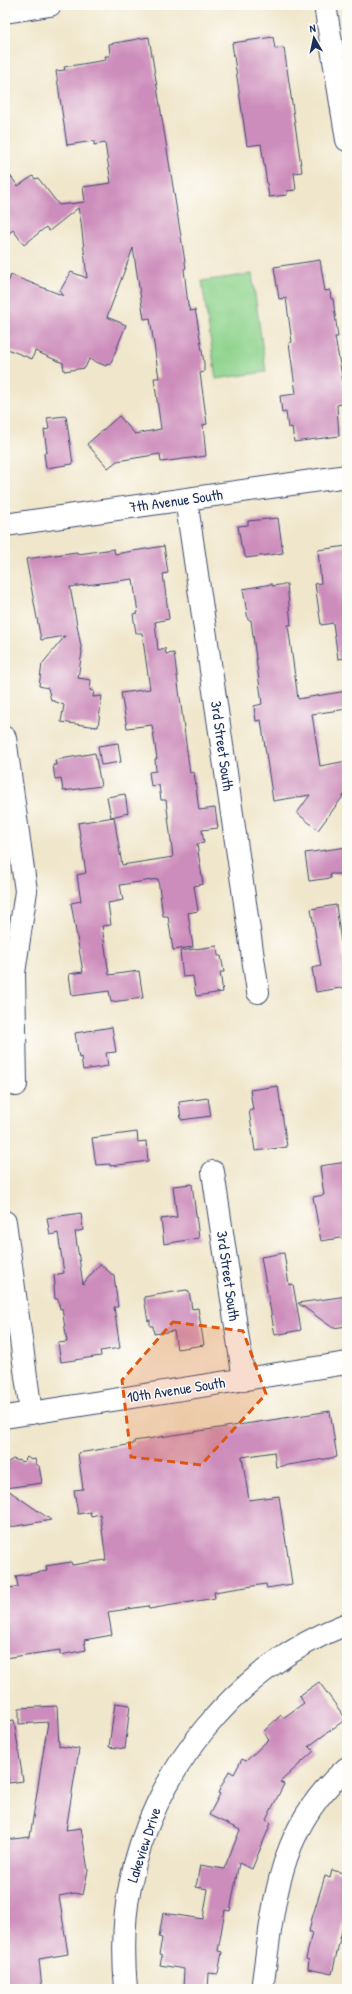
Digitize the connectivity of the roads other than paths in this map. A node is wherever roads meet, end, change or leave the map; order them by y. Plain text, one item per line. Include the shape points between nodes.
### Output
1 (50, 5) edge
2 (325, 5) edge
3 (5, 12) edge
4 (339, 39) edge
5 (347, 140) edge
6 (347, 476) edge
7 (186, 499) junction
8 (5, 526) edge
9 (5, 738) edge
10 (258, 992) dead end
11 (16, 1085) dead end
12 (213, 1172) dead end
13 (5, 1222) edge
14 (347, 1363) edge
15 (244, 1380) junction
16 (30, 1413) junction
17 (5, 1417) edge
18 (347, 1624) edge
19 (347, 1768) edge
20 (126, 1989) edge
21 (262, 1989) edge

1 - 3 street
2 - 4 street
4 - 5 street
6 - 7 street, 7th Avenue South
7 - 8 street, 7th Avenue South
7 - 10 street, 3rd Street South
9 - 11 street via 26,891 14,973
12 - 15 street, 3rd Street South
13 - 16 street
14 - 15 street, 10th Avenue South
15 - 16 street, 10th Avenue South
16 - 17 street, 10th Avenue South
18 - 20 street, Lakeview Drive via 277,1662 249,1684 200,1734 175,1770 154,1809 138,1852 130,1886 124,1969
19 - 21 street via 332,1781 300,1823 281,1870

